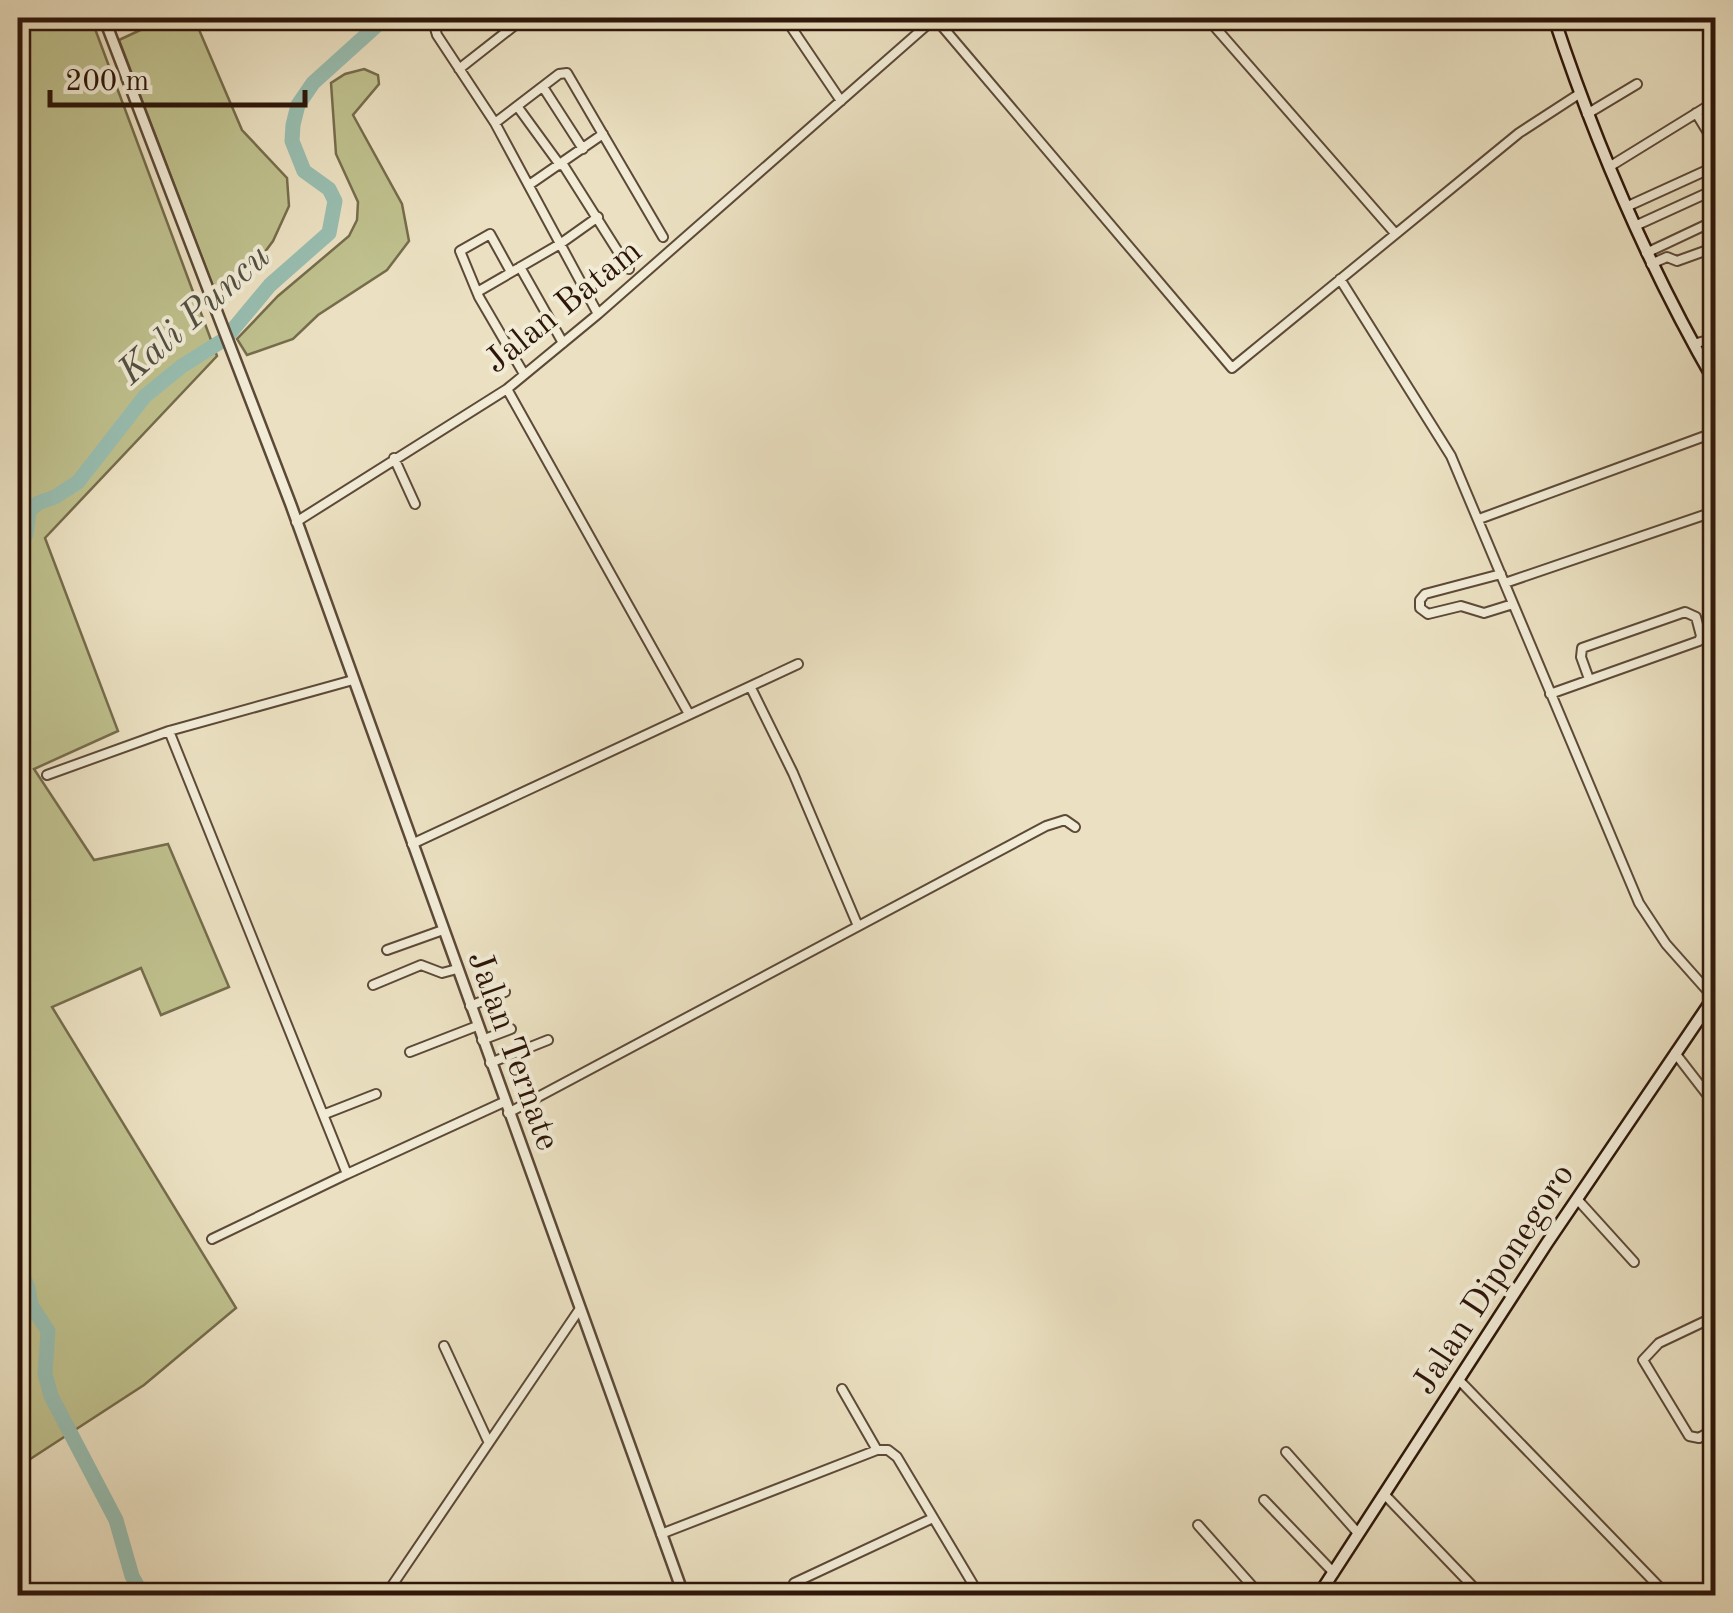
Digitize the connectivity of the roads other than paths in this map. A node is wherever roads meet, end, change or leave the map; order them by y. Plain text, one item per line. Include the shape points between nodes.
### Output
1 (104, 18) edge
2 (432, 18) edge
3 (524, 18) edge
4 (785, 18) edge
5 (935, 18) edge
6 (1207, 18) edge
7 (1554, 18) edge
8 (459, 68) junction
9 (1637, 84) dead end
10 (543, 87) junction
11 (1579, 94) junction
12 (841, 101) junction
13 (1716, 101) edge
14 (518, 106) junction
15 (1696, 113) junction
16 (1587, 114) junction
17 (496, 123) junction
18 (603, 134) junction
19 (1716, 146) edge
20 (582, 149) junction
21 (561, 164) junction
22 (1716, 166) edge
23 (1608, 167) junction
24 (529, 185) junction
25 (1716, 189) edge
26 (1626, 207) junction
27 (598, 217) junction
28 (1714, 221) edge
29 (1635, 226) junction
30 (1394, 232) junction
31 (663, 238) dead end
32 (560, 244) junction
33 (1716, 247) edge
34 (1649, 258) junction
35 (629, 269) dead end
36 (515, 270) junction
37 (1340, 279) junction
38 (480, 291) junction
39 (598, 314) junction
40 (1716, 338) edge
41 (563, 343) junction
42 (1693, 344) junction
43 (524, 374) junction
44 (1716, 384) edge
45 (507, 389) junction
46 (1716, 432) edge
47 (394, 458) junction
48 (416, 504) dead end
49 (1716, 511) edge
50 (1479, 519) junction
51 (296, 522) junction
52 (1501, 574) junction
53 (1505, 584) junction
54 (1512, 604) junction
55 (798, 664) dead end
56 (1589, 679) junction
57 (353, 680) junction
58 (751, 688) junction
59 (1550, 694) junction
60 (689, 714) junction
61 (169, 732) junction
62 (46, 775) dead end
63 (1075, 827) dead end
64 (412, 844) junction
65 (858, 926) junction
66 (443, 930) junction
67 (386, 950) dead end
68 (456, 969) junction
69 (373, 985) dead end
70 (505, 992) dead end
71 (1714, 996) edge
72 (470, 1006) junction
73 (477, 1026) junction
74 (511, 1029) dead end
75 (482, 1040) junction
76 (548, 1040) dead end
77 (410, 1052) dead end
78 (1675, 1053) junction
79 (490, 1063) junction
80 (376, 1094) dead end
81 (504, 1102) junction
82 (1716, 1106) edge
83 (508, 1113) junction
84 (325, 1114) junction
85 (346, 1174) junction
86 (1577, 1199) junction
87 (212, 1238) dead end
88 (1634, 1262) dead end
89 (579, 1310) junction
90 (1716, 1316) edge
91 (444, 1346) dead end
92 (1458, 1379) junction
93 (842, 1389) dead end
94 (1716, 1428) edge
95 (488, 1440) junction
96 (877, 1450) junction
97 (1286, 1452) dead end
98 (1384, 1494) junction
99 (1264, 1500) dead end
100 (933, 1518) junction
101 (1198, 1525) dead end
102 (1357, 1532) junction
103 (662, 1534) junction
104 (1334, 1573) junction
105 (794, 1584) dead end
106 (682, 1595) edge
107 (384, 1596) edge
108 (980, 1596) edge
109 (1261, 1596) edge
110 (1318, 1596) edge
111 (1482, 1596) edge
112 (1668, 1596) edge

1 - 51 street, Jalan Ternate
2 - 8 street
3 - 8 street
4 - 12 street
5 - 12 street, Jalan Batam
5 - 37 street via 1232,368
6 - 30 street
7 - 11 main road
8 - 17 street
9 - 16 street
10 - 14 street
10 - 18 street via 566,73
10 - 20 street
11 - 16 main road
11 - 30 street
12 - 39 street, Jalan Batam
13 - 15 street
14 - 17 street
14 - 21 street
15 - 19 street
15 - 23 street
16 - 23 main road
17 - 24 street
18 - 20 street
18 - 31 street
20 - 21 street
21 - 24 street
21 - 27 street
22 - 26 street
23 - 26 main road
24 - 32 street
25 - 29 street
26 - 29 main road
27 - 32 street
27 - 35 street
28 - 34 street
29 - 34 main road
30 - 37 street
32 - 36 street
32 - 39 street
33 - 34 street via 1676,261
34 - 42 main road
36 - 38 street
36 - 38 street via 492,236 484,236 460,251
36 - 41 street
37 - 50 street via 1451,456
38 - 43 street
39 - 41 street, Jalan Batam
40 - 42 street
41 - 43 street, Jalan Batam
42 - 44 main road
43 - 45 street, Jalan Batam
45 - 47 street, Jalan Batam
45 - 60 street
46 - 50 street
47 - 48 street
47 - 51 street, Jalan Batam
49 - 53 street
50 - 52 street
51 - 57 street, Jalan Ternate
52 - 53 street
52 - 54 street via 1425,594 1420,608 1428,614 1461,606 1484,613
53 - 54 street
54 - 59 street
55 - 58 street
56 - 56 street via 1700,641 1696,617 1685,612 1582,648
56 - 59 street
57 - 61 street
57 - 64 street, Jalan Ternate
58 - 60 street
58 - 65 street
59 - 71 street via 1639,903 1674,955
60 - 64 street
61 - 62 street
61 - 84 street
63 - 65 street via 1065,820 1046,826
64 - 66 street, Jalan Ternate
65 - 83 street
66 - 67 street
66 - 68 street, Jalan Ternate
68 - 69 street via 442,973 421,965
68 - 72 street, Jalan Ternate
70 - 72 street
71 - 78 main road, Jalan Diponegoro
72 - 73 street, Jalan Ternate
73 - 75 street, Jalan Ternate
73 - 77 street
74 - 75 street
75 - 79 street, Jalan Ternate
76 - 79 street
78 - 82 street
78 - 86 main road, Jalan Diponegoro
79 - 81 street, Jalan Ternate
80 - 84 street
81 - 83 street, Jalan Ternate
81 - 85 street
83 - 89 street, Jalan Ternate
84 - 85 street
85 - 87 street
86 - 88 street
86 - 92 main road, Jalan Diponegoro
89 - 95 street
89 - 103 street, Jalan Ternate
90 - 94 street via 1659,1344 1643,1360 1689,1436
91 - 95 street
92 - 98 main road, Jalan Diponegoro
92 - 112 street
93 - 96 street
95 - 107 street
96 - 100 street via 897,1457
96 - 103 street
97 - 102 street
98 - 102 main road, Jalan Diponegoro
98 - 111 street
99 - 104 street
100 - 105 street
100 - 108 street
101 - 109 street
102 - 104 main road, Jalan Diponegoro
103 - 106 street, Jalan Ternate
104 - 110 main road, Jalan Diponegoro

